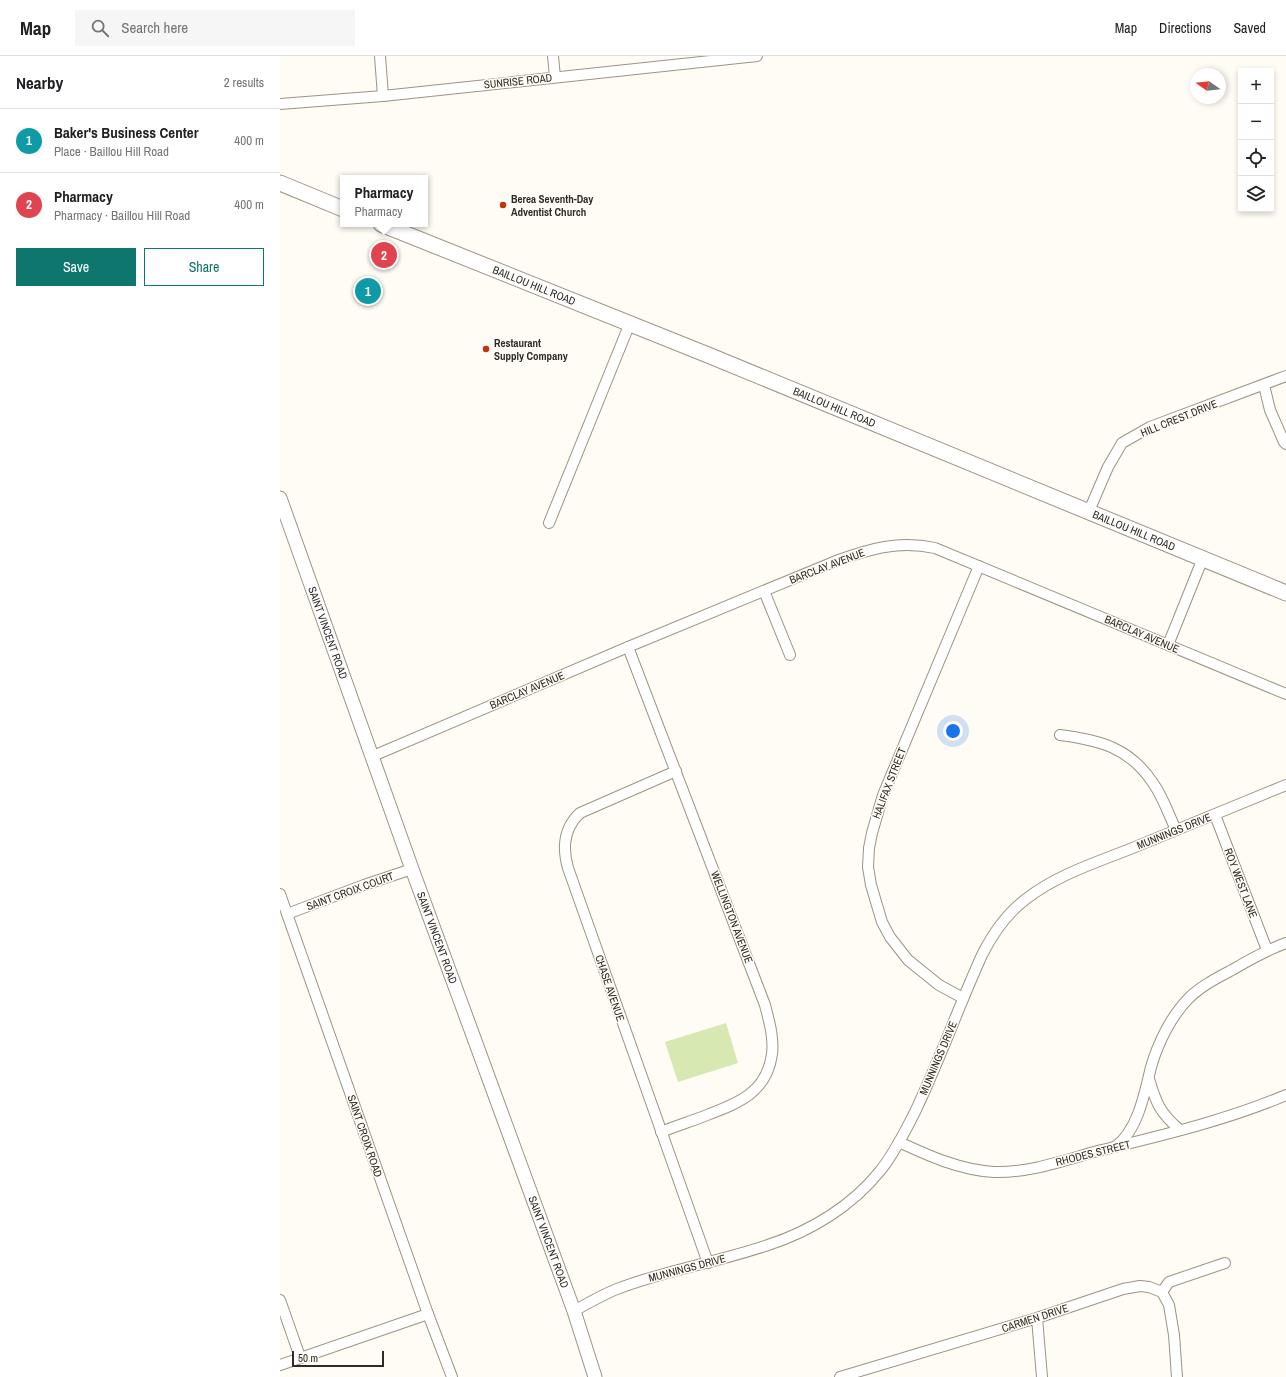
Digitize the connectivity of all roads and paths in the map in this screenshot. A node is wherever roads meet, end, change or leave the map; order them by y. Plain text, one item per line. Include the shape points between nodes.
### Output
1 (380, 56) edge
2 (553, 56) edge
3 (757, 56) edge
4 (680, 60) edge
5 (556, 77) junction
6 (383, 96) junction
7 (280, 104) edge
8 (280, 183) edge
9 (340, 207) edge
10 (389, 227) edge
11 (630, 323) junction
12 (1286, 376) edge
13 (1264, 385) junction
14 (1286, 444) edge
15 (280, 498) edge
16 (1089, 511) junction
17 (549, 522) dead end
18 (1203, 558) junction
19 (979, 566) junction
20 (764, 591) junction
21 (1286, 593) edge
22 (1168, 644) junction
23 (628, 647) junction
24 (790, 655) dead end
25 (1286, 694) edge
26 (1060, 735) dead end
27 (373, 756) junction
28 (676, 771) junction
29 (1286, 785) edge
30 (1215, 815) junction
31 (1176, 830) junction
32 (412, 869) junction
33 (280, 894) edge
34 (287, 914) junction
35 (1286, 943) edge
36 (1266, 950) junction
37 (963, 998) junction
38 (1149, 1078) junction
39 (1286, 1095) edge
40 (1180, 1130) junction
41 (661, 1132) junction
42 (899, 1142) junction
43 (1114, 1148) junction
44 (708, 1263) junction
45 (1225, 1263) dead end
46 (1162, 1292) junction
47 (280, 1300) edge
48 (574, 1311) junction
49 (428, 1314) junction
50 (1037, 1318) junction
51 (300, 1357) junction
52 (280, 1365) edge
53 (452, 1377) edge
54 (595, 1377) edge
55 (840, 1377) edge
56 (1042, 1377) edge
57 (1177, 1377) edge

1 - 6 street
2 - 5 street
3 - 4 street, SUNRISE ROAD
4 - 5 street, SUNRISE ROAD
5 - 6 street, SUNRISE ROAD
6 - 7 street, SUNRISE ROAD
8 - 9 main road
10 - 11 main road, BAILLOU HILL ROAD
11 - 16 main road, BAILLOU HILL ROAD
11 - 17 street
12 - 13 street, HILL CREST DRIVE
13 - 14 street via 1270,410
13 - 16 street, HILL CREST DRIVE via 1150,427 1122,443 1108,467
15 - 27 street, SAINT VINCENT ROAD
16 - 18 main road, BAILLOU HILL ROAD
18 - 21 main road, BAILLOU HILL ROAD
18 - 22 street
19 - 20 street, BARCLAY AVENUE via 935,548 895,545 852,555
19 - 22 street, BARCLAY AVENUE
19 - 37 street, HALIFAX STREET via 883,795 874,823 868,867 870,885 882,922 890,937 908,960 939,986
20 - 23 street, BARCLAY AVENUE
20 - 24 street
22 - 25 street, BARCLAY AVENUE
23 - 27 street, BARCLAY AVENUE
23 - 28 street, WELLINGTON AVENUE
26 - 31 street via 1096,741 1113,746 1126,754 1140,766 1154,784
27 - 32 street, SAINT VINCENT ROAD
28 - 41 street, WELLINGTON AVENUE via 765,1005 771,1031 772,1054 764,1079 751,1094 731,1106
28 - 41 street, CHASE AVENUE via 580,813 566,835 564,853
29 - 30 street, MUNNINGS DRIVE
30 - 31 street, MUNNINGS DRIVE
30 - 36 street, ROY WEST LANE
31 - 37 street, MUNNINGS DRIVE via 1040,888 1001,923 990,939
32 - 34 street, SAINT CROIX COURT
32 - 48 street, SAINT VINCENT ROAD
33 - 34 street, SAINT CROIX ROAD
34 - 49 street, SAINT CROIX ROAD
35 - 36 street
36 - 38 street via 1209,982 1189,997 1162,1038
37 - 42 street, MUNNINGS DRIVE via 921,1100
38 - 40 street via 1161,1111
38 - 43 street via 1132,1127
39 - 40 street, RHODES STREET via 1244,1111
40 - 43 street, RHODES STREET
41 - 44 street, CHASE AVENUE
42 - 43 street, RHODES STREET via 943,1161 992,1172 1023,1171
42 - 44 street, MUNNINGS DRIVE via 881,1170 844,1206 807,1229 769,1245
44 - 48 street, MUNNINGS DRIVE via 629,1285 600,1296
45 - 46 street via 1169,1282
46 - 50 street, CARMEN DRIVE via 1140,1286 1123,1289
46 - 57 street via 1170,1305
47 - 51 street
48 - 54 street, SAINT VINCENT ROAD
49 - 51 street
49 - 53 street, SAINT CROIX ROAD
50 - 55 street, CARMEN DRIVE
50 - 56 street
51 - 52 street

